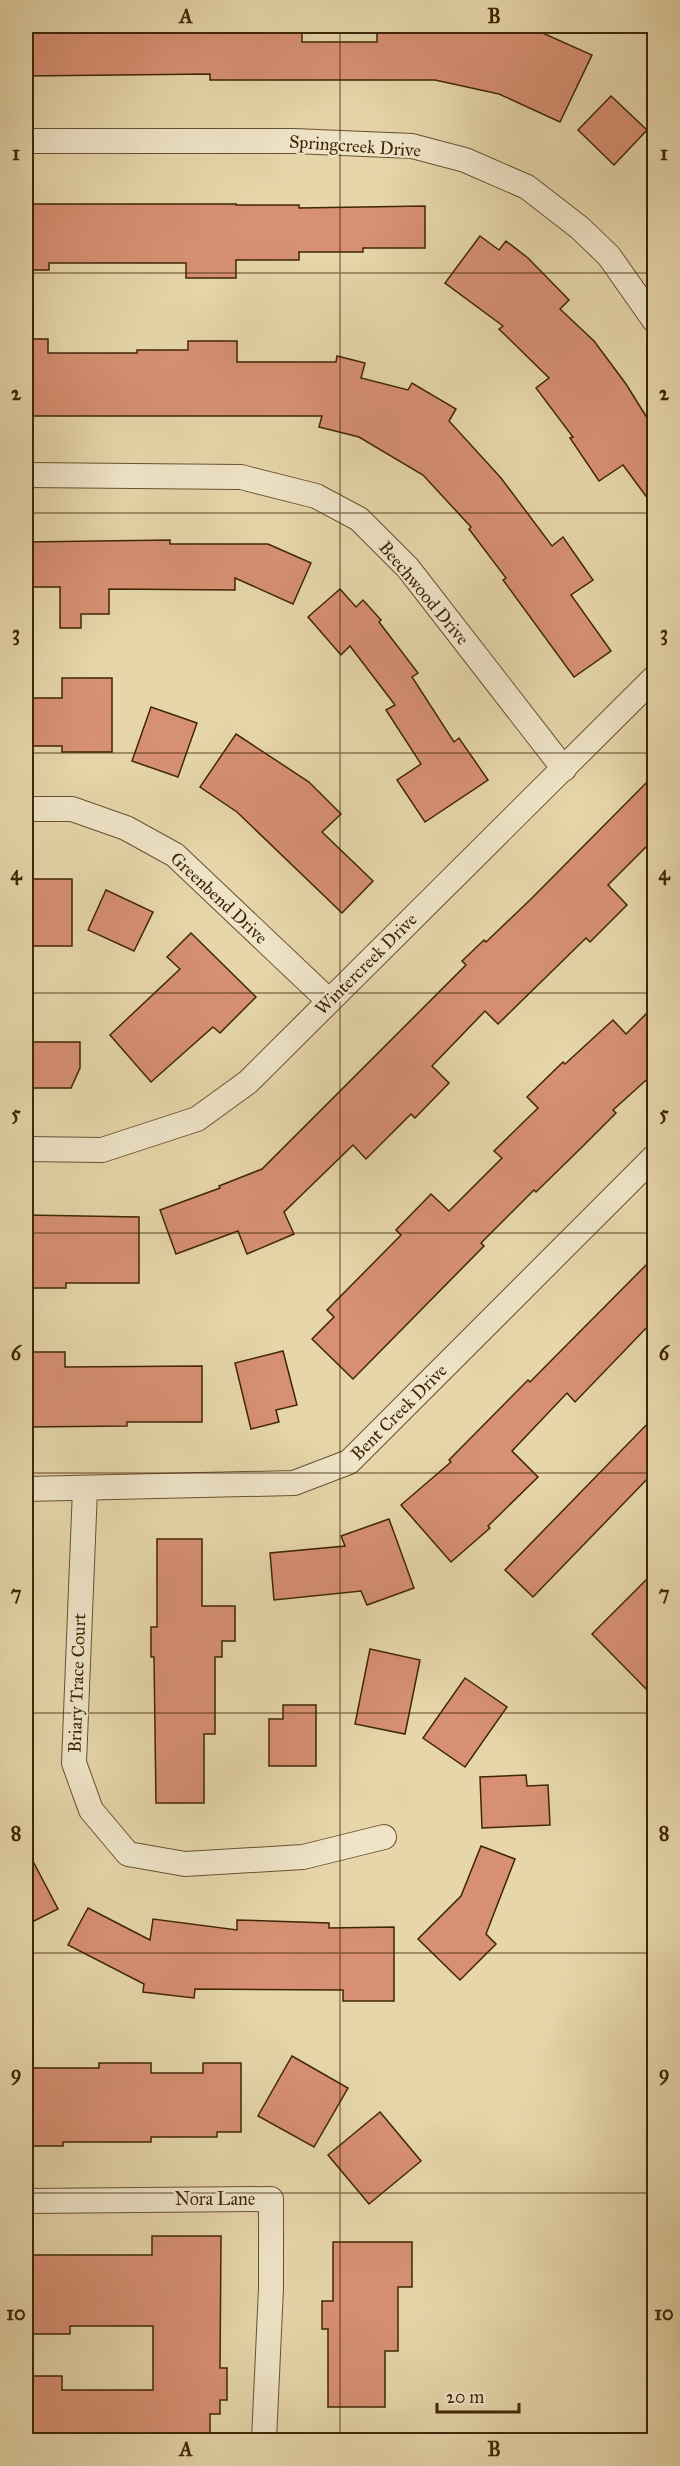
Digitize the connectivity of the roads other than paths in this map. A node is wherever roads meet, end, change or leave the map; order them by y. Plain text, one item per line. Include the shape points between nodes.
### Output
1 (26, 141) edge
2 (654, 320) edge
3 (26, 475) edge
4 (654, 678) edge
5 (564, 769) junction
6 (26, 810) edge
7 (328, 1000) junction
8 (26, 1149) edge
9 (654, 1157) edge
10 (26, 1489) edge
11 (85, 1489) junction
12 (384, 1837) dead end
13 (26, 2201) edge
14 (264, 2440) edge

1 - 2 street, Springcreek Drive via 412,146 465,160 526,187 580,228 609,256
3 - 5 street, Beechwood Drive via 241,477 316,496 358,519 408,568
4 - 5 street, Wintercreek Drive
5 - 7 street, Wintercreek Drive
6 - 7 street, Greenbend Drive via 72,810 126,828 175,855
7 - 8 street, Wintercreek Drive via 248,1082 196,1119 102,1150
9 - 11 street, Bent Creek Drive via 349,1462 294,1483
10 - 11 street, Bent Creek Drive
11 - 12 street, Briary Trace Court via 74,1763 91,1810 128,1854 185,1864 303,1857
13 - 14 street, Nora Lane via 271,2199

